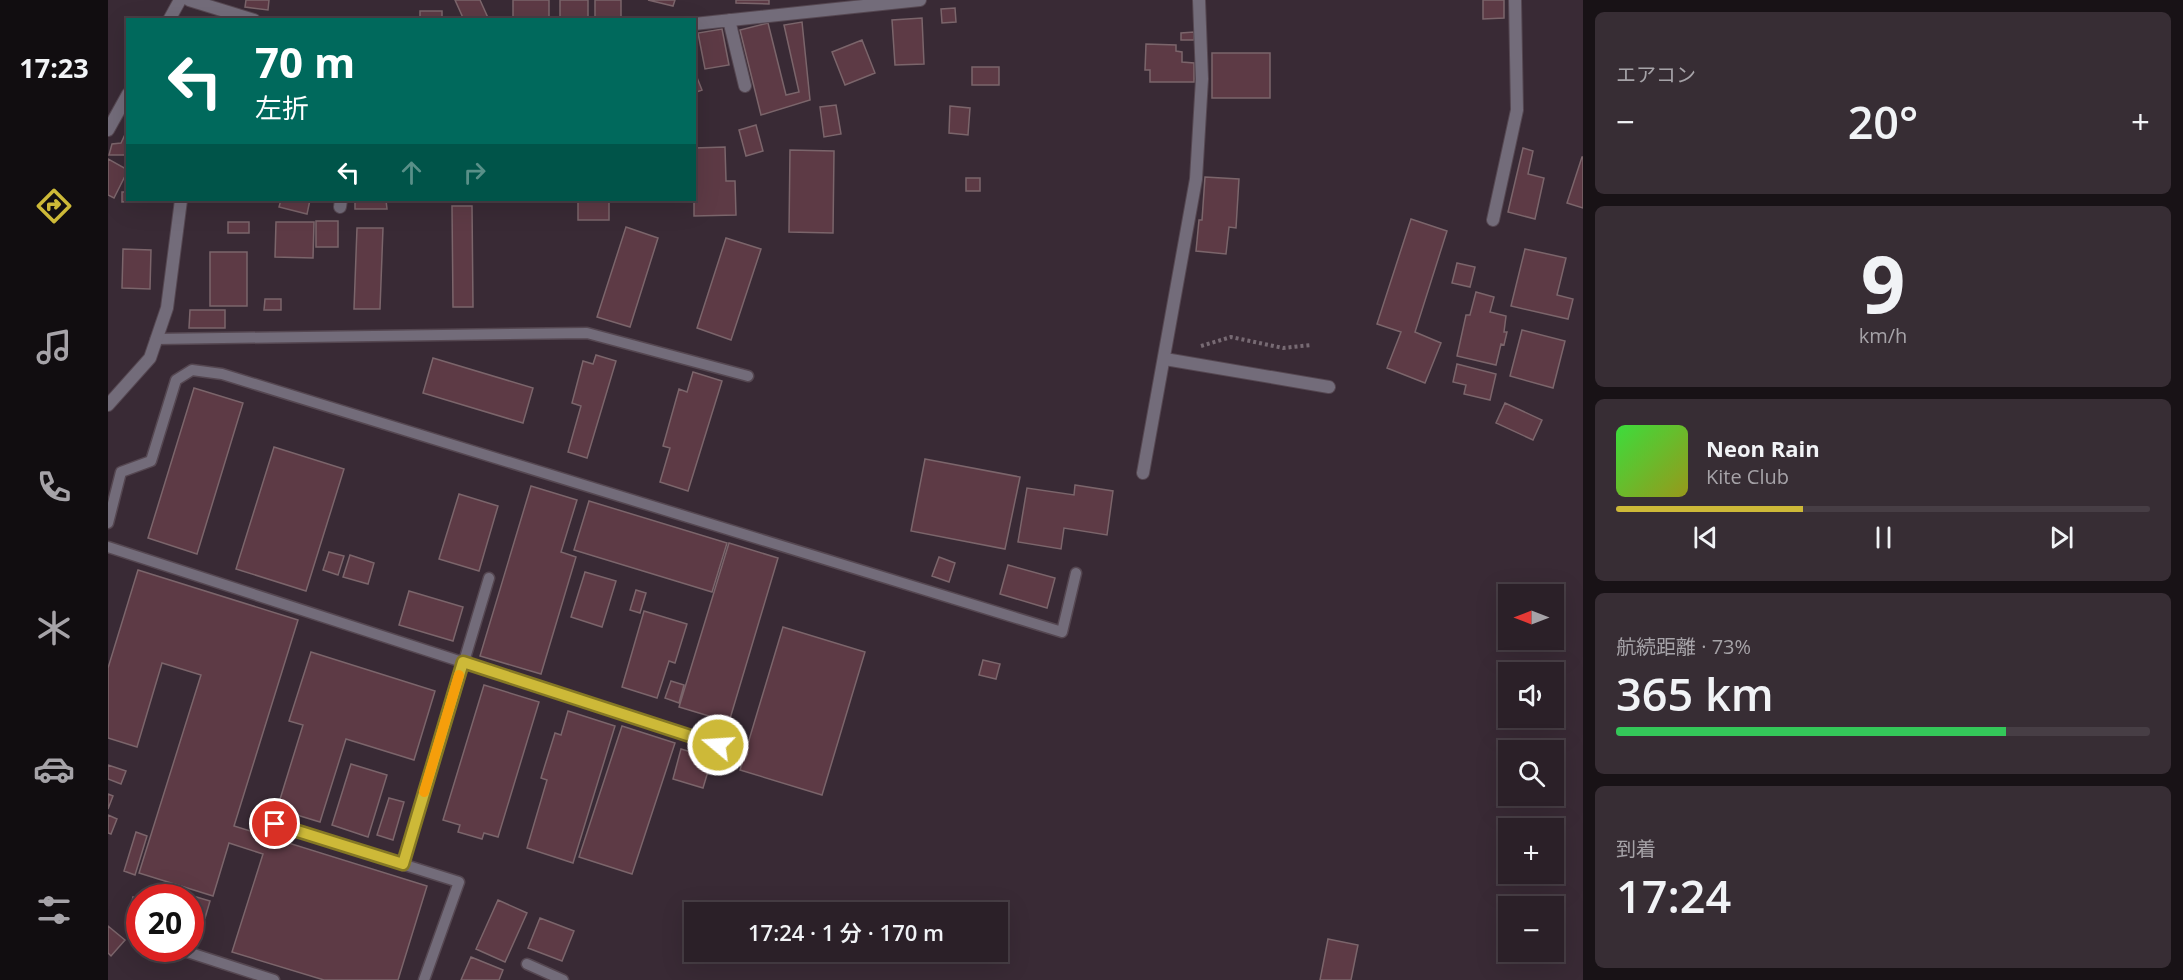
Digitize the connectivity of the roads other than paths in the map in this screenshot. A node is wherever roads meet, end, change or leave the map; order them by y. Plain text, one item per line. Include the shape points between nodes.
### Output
1 (180, 0) edge
2 (189, 0) edge
3 (920, 0) edge
4 (1199, 0) edge
5 (1515, 0) edge
6 (211, 9) edge
7 (170, 18) edge
8 (246, 18) edge
9 (729, 20) junction
10 (696, 24) edge
11 (745, 86) dead end
12 (126, 98) edge
13 (108, 130) edge
14 (181, 201) edge
15 (1493, 220) dead end
16 (156, 339) junction
17 (1165, 359) junction
18 (748, 376) dead end
19 (1329, 387) dead end
20 (108, 405) edge
21 (1143, 472) dead end
22 (108, 524) edge
23 (108, 547) edge
24 (1076, 573) dead end
25 (489, 578) dead end
26 (463, 662) junction
27 (718, 745) dead end
28 (275, 824) dead end
29 (403, 864) junction
30 (204, 957) edge
31 (527, 964) dead end
32 (274, 980) edge
33 (424, 980) edge
34 (563, 980) edge

1 - 7 street
2 - 6 street
3 - 9 street
4 - 17 street via 1202,79 1196,178
5 - 15 street via 1517,110
6 - 8 street
9 - 10 street
9 - 11 street
12 - 13 street
14 - 16 street via 167,308
16 - 18 lane via 588,333
16 - 20 street via 150,358
17 - 19 street
17 - 21 street
22 - 24 lane via 121,472 151,461 176,380 192,370 222,374 1062,632
23 - 26 lane
25 - 26 lane
26 - 27 lane
26 - 29 lane
28 - 29 lane
29 - 33 lane via 459,882
30 - 32 lane
31 - 34 lane

